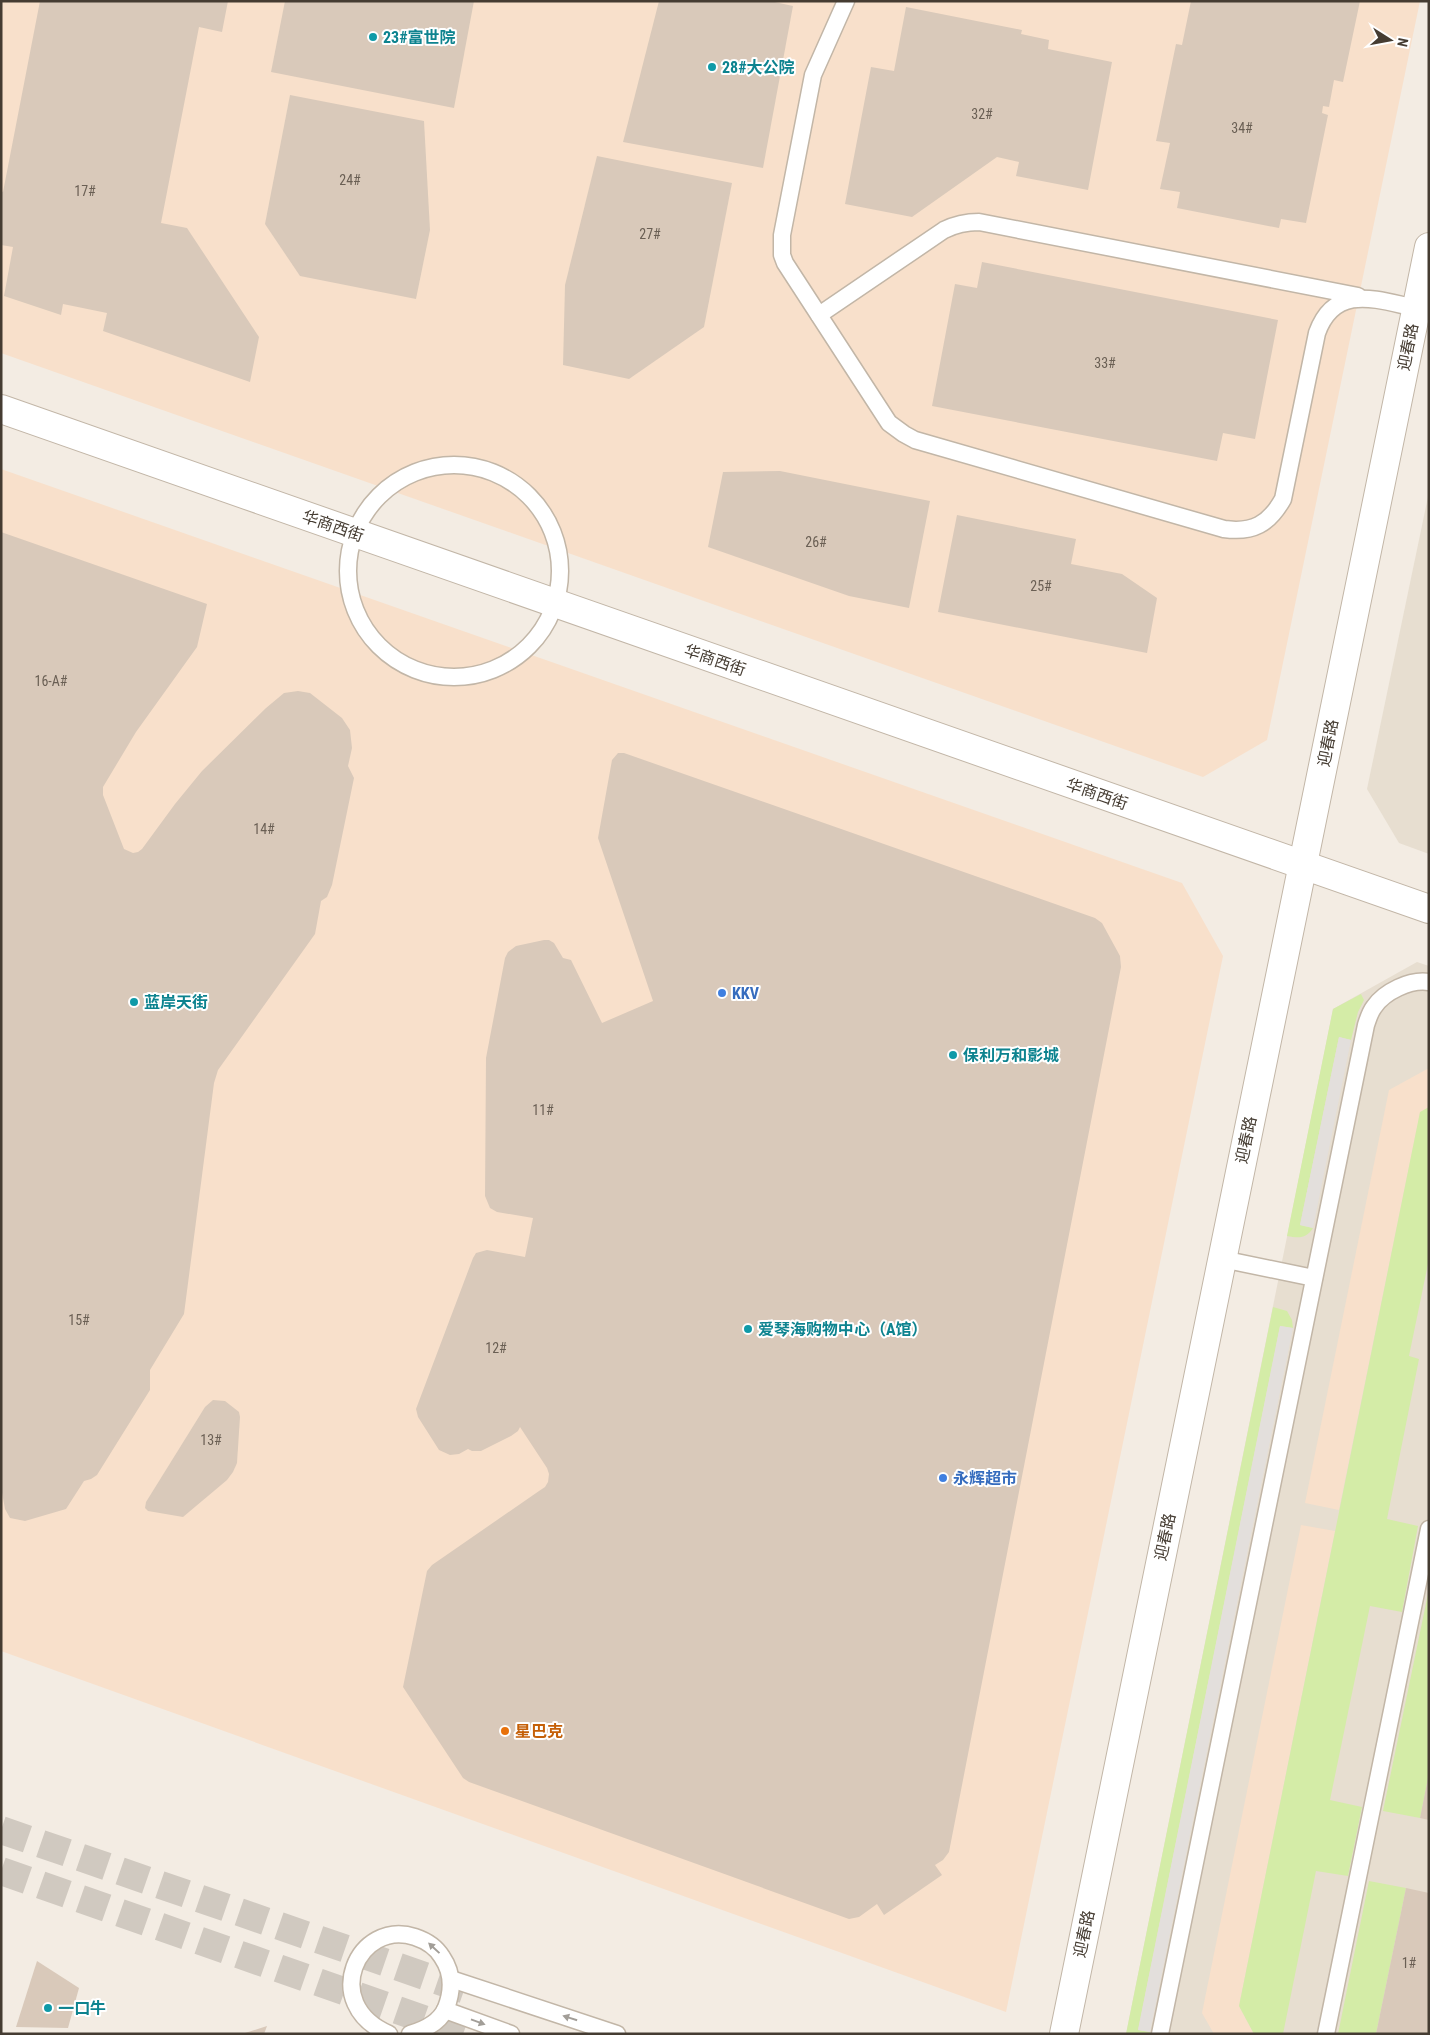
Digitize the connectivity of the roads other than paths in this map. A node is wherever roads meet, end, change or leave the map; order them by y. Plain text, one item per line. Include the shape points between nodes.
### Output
1 (846, 1) edge
2 (1429, 247) edge
3 (1368, 298) junction
4 (1416, 308) junction
5 (819, 315) junction
6 (1, 409) edge
7 (355, 533) junction
8 (554, 604) junction
9 (1303, 866) junction
10 (1429, 909) edge
11 (1429, 982) edge
12 (1222, 1259) junction
13 (1314, 1278) junction
14 (1429, 1529) edge
15 (451, 1979) junction
16 (445, 2010) junction
17 (389, 2034) edge
18 (410, 2034) edge
19 (511, 2034) edge
20 (616, 2034) edge
21 (1064, 2034) edge
22 (1160, 2034) edge
23 (1326, 2034) edge

1 - 5 lane via 813,74 782,235 785,264
2 - 4 street, 迎春路
3 - 4 lane
3 - 5 lane via 967,222 944,230
3 - 5 lane via 1344,301 1321,322 1283,499 1260,526 1236,531 904,434 889,423
4 - 9 street, 迎春路
6 - 7 street, 华商西街
7 - 8 street, 华商西街
7 - 8 lane via 363,515 378,496 396,481 418,470 464,465 488,470 528,494 554,534 559,573
7 - 8 lane via 348,560 349,584 364,628 398,662 419,672 442,677 467,676 489,671 511,660 544,626
8 - 9 street, 华商西街
9 - 10 street, 华商西街
9 - 12 street, 迎春路
11 - 13 lane via 1412,983 1382,998 1373,1008 1366,1025
12 - 13 lane
12 - 21 street, 迎春路
13 - 22 lane
14 - 23 lane
15 - 16 lane
15 -> 17 lane via 438,1950 425,1940 409,1935 391,1935 375,1941 353,1968 351,1985 354,2002 363,2017 375,2028
20 -> 15 lane
16 - 18 lane via 421,2031
16 -> 19 lane

